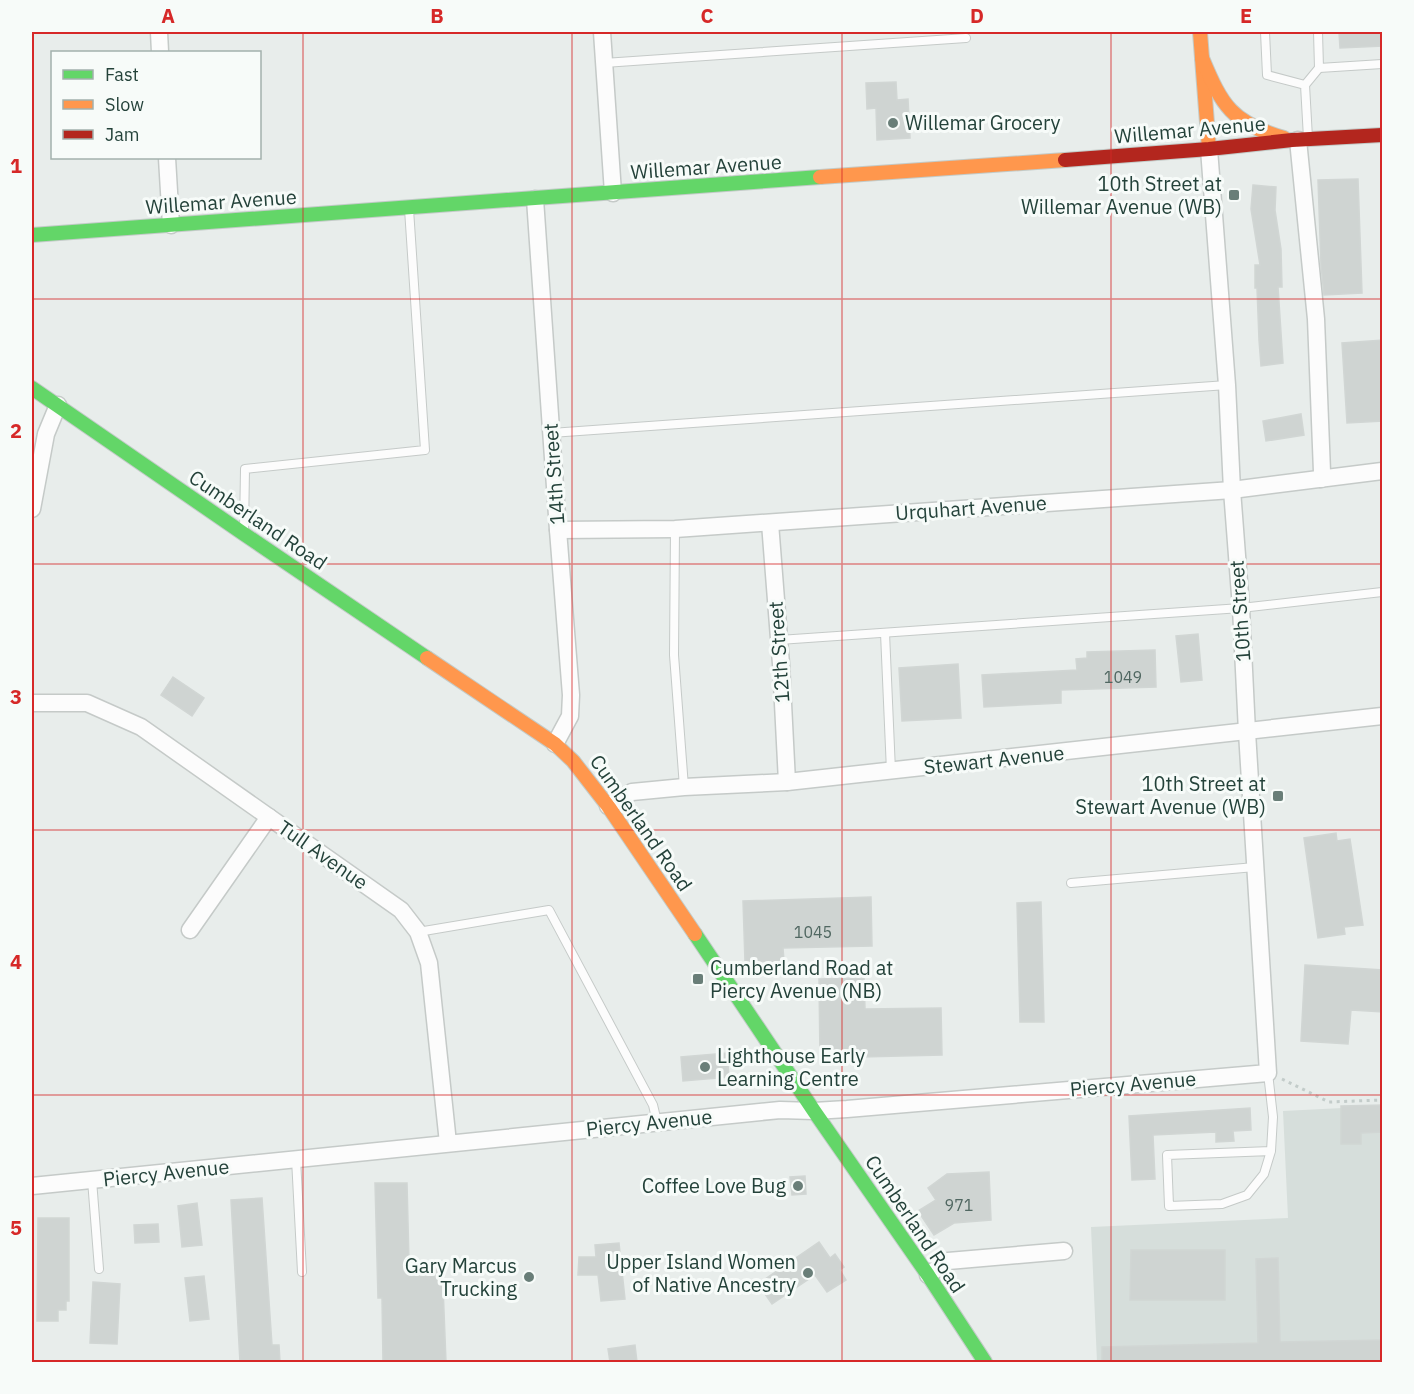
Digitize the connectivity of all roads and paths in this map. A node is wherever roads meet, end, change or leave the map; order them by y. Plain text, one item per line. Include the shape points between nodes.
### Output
1 (159, 32) edge
2 (602, 32) edge
3 (1200, 32) edge
4 (1265, 32) edge
5 (1318, 32) edge
6 (966, 38) dead end
7 (160, 51) edge
8 (1202, 58) junction
9 (604, 63) junction
10 (1383, 64) edge
11 (1319, 68) junction
12 (1305, 85) junction
13 (1383, 135) edge
14 (1299, 140) junction
15 (1209, 149) junction
16 (167, 159) edge
17 (613, 194) junction
18 (536, 199) junction
19 (409, 208) junction
20 (171, 225) junction
21 (32, 235) edge
22 (1227, 385) junction
23 (32, 388) edge
24 (58, 405) junction
25 (551, 433) junction
26 (1383, 471) edge
27 (1321, 479) junction
28 (1232, 490) junction
29 (32, 509) edge
30 (770, 523) junction
31 (675, 529) junction
32 (558, 530) junction
33 (244, 534) junction
34 (1383, 592) edge
35 (1241, 608) junction
36 (885, 633) junction
37 (779, 640) junction
38 (32, 703) edge
39 (1383, 716) edge
40 (1247, 732) junction
41 (555, 744) junction
42 (891, 771) junction
43 (787, 782) junction
44 (684, 787) junction
45 (608, 806) junction
46 (269, 817) junction
47 (1255, 867) junction
48 (1071, 883) dead end
49 (190, 930) dead end
50 (418, 932) junction
51 (1268, 1073) junction
52 (1383, 1100) edge
53 (814, 1111) junction
54 (657, 1122) junction
55 (448, 1143) junction
56 (1271, 1151) junction
57 (296, 1159) junction
58 (92, 1180) junction
59 (32, 1186) edge
60 (1064, 1251) dead end
61 (99, 1269) dead end
62 (302, 1272) dead end
63 (928, 1275) junction
64 (985, 1362) edge

1 - 7 street
2 - 9 street
3 - 8 street
4 - 12 lane via 1267,75
5 - 11 lane
6 - 9 lane
8 - 14 street via 1218,95 1229,109 1254,128
8 - 15 street
9 - 17 street
10 - 11 lane
11 - 12 lane
12 - 14 lane
13 - 14 street, Willemar Avenue
14 - 15 street, Willemar Avenue
14 - 27 street via 1316,319
15 - 17 street, Willemar Avenue
15 - 22 street, 10th Street
16 - 20 street
17 - 18 street, Willemar Avenue
18 - 19 street, Willemar Avenue
18 - 25 street, 14th Street
19 - 20 street, Willemar Avenue
19 - 33 lane via 426,450 245,469
20 - 21 street, Willemar Avenue
22 - 25 lane
22 - 28 street, 10th Street
23 - 24 street, Cumberland Road
24 - 29 street via 46,434
24 - 33 street, Cumberland Road
25 - 32 street, 14th Street
26 - 27 street, Urquhart Avenue
27 - 28 street, Urquhart Avenue
28 - 30 street, Urquhart Avenue
28 - 35 street, 10th Street
30 - 31 street, Urquhart Avenue
30 - 37 street, 12th Street
31 - 32 street, Urquhart Avenue
31 - 44 lane via 674,655
32 - 41 street, 14th Street via 571,694 570,716
33 - 41 street, Cumberland Road
34 - 35 lane
35 - 36 lane
35 - 40 street, 10th Street
36 - 37 lane
36 - 42 lane
37 - 43 street, 12th Street
38 - 46 street, Tull Avenue via 87,703 141,727
39 - 40 street, Stewart Avenue
40 - 42 street, Stewart Avenue
40 - 47 street, 10th Street
41 - 45 street, Cumberland Road
42 - 43 street, Stewart Avenue
43 - 44 street, Stewart Avenue
44 - 45 street, Stewart Avenue via 632,792
45 - 53 street, Cumberland Road
46 - 49 street
46 - 50 street, Tull Avenue via 401,910
47 - 48 lane
47 - 51 street, 10th Street
50 - 54 lane via 549,910 653,1105
50 - 55 street, Tull Avenue via 429,963
51 - 52 path via 1329,1102
51 - 53 street, Piercy Avenue
51 - 56 lane via 1273,1118
53 - 54 street, Piercy Avenue via 780,1110
53 - 63 street, Cumberland Road
54 - 55 street, Piercy Avenue
55 - 57 street, Piercy Avenue
56 - 56 lane via 1264,1174 1247,1195 1222,1204 1169,1206 1167,1155
57 - 58 street, Piercy Avenue
57 - 62 lane
58 - 59 street, Piercy Avenue
58 - 61 lane
60 - 63 street via 948,1261
63 - 64 street, Cumberland Road

